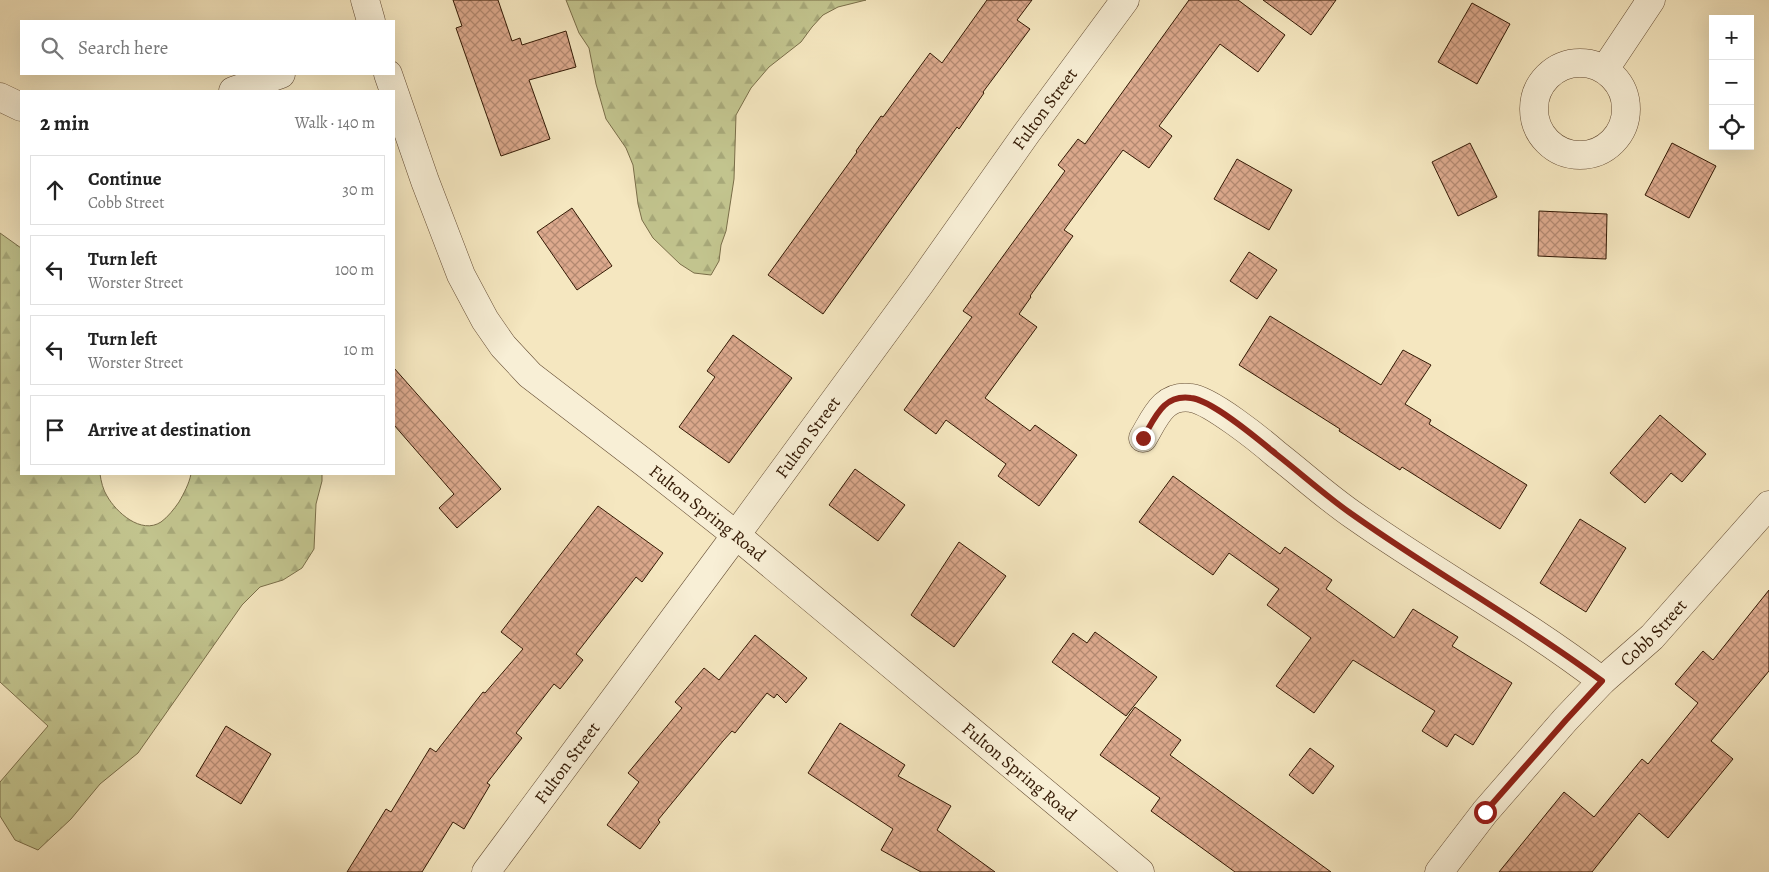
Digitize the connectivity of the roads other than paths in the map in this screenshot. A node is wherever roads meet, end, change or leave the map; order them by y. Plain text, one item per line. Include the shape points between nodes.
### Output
1 (365, 0) edge
2 (1125, 0) edge
3 (1651, 0) edge
4 (371, 20) edge
5 (1605, 70) dead end
6 (278, 75) edge
7 (388, 75) edge
8 (236, 90) edge
9 (394, 90) edge
10 (395, 94) edge
11 (0, 98) edge
12 (20, 107) edge
13 (1143, 438) dead end
14 (1769, 505) edge
15 (736, 535) junction
16 (1602, 681) junction
17 (486, 872) edge
18 (1140, 872) edge
19 (1440, 872) edge

1 - 4 street
2 - 15 street, Fulton Street
3 - 5 street
6 - 8 street
7 - 9 street, Fulton Spring Road
10 - 15 street, Fulton Spring Road via 461,275 485,320 504,346 530,376
11 - 12 street
13 - 16 street via 1169,401 1189,397 1201,401 1265,445 1356,517 1535,632
14 - 16 street, Cobb Street via 1652,637
15 - 17 street, Fulton Street
15 - 18 street, Fulton Spring Road
16 - 19 street, Cobb Street via 1485,812

